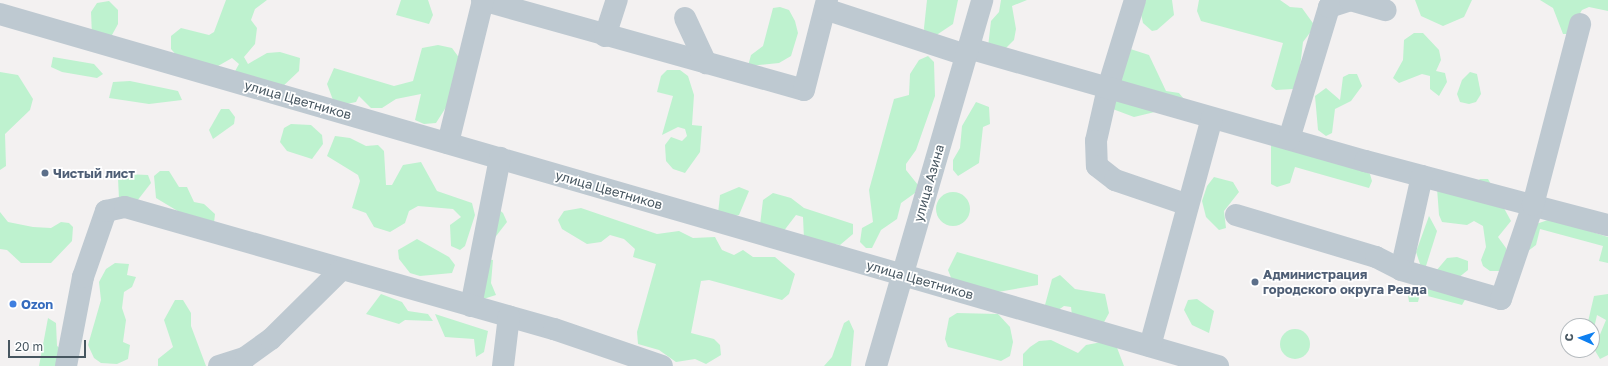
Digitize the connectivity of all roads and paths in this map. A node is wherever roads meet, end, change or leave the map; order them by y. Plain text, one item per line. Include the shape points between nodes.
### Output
1 (482, 0) edge
2 (617, 0) edge
3 (982, 0) edge
4 (1135, 0) edge
5 (826, 4) edge
6 (1386, 10) dead end
7 (0, 14) edge
8 (685, 18) dead end
9 (1580, 24) dead end
10 (605, 36) junction
11 (967, 52) junction
12 (706, 63) junction
13 (1108, 88) junction
14 (1212, 118) junction
15 (1289, 139) junction
16 (448, 143) junction
17 (500, 158) junction
18 (1422, 176) junction
19 (1188, 205) junction
20 (1533, 205) junction
21 (1236, 215) dead end
22 (1608, 225) edge
23 (341, 270) junction
24 (1401, 270) junction
25 (902, 274) junction
26 (471, 306) junction
27 (509, 316) junction
28 (1150, 346) junction
29 (66, 366) edge
30 (219, 366) edge
31 (503, 366) edge
32 (662, 366) edge
33 (876, 366) edge
34 (1218, 366) edge

1 - 10 street
1 - 16 street
2 - 10 street
3 - 11 street, улица Азина
4 - 13 street
5 - 11 street
5 - 12 street via 804,90
6 - 15 street via 1350,0 1329,7
7 - 16 street, улица Цветников
8 - 12 street
9 - 20 street
10 - 12 street
11 - 13 street
11 - 25 street, улица Азина
13 - 14 street
13 - 19 street via 1096,141 1098,166 1115,180
14 - 15 street
14 - 19 street
15 - 18 street
16 - 17 street, улица Цветников
17 - 25 street, улица Цветников
17 - 26 street
18 - 20 street
18 - 24 street
19 - 28 street
20 - 22 street
20 - 24 street via 1501,299
21 - 24 street via 1376,257
23 - 26 street
23 - 29 street via 125,207 106,211 83,277
23 - 30 street via 271,339 246,357
25 - 28 street, улица Цветников
25 - 33 street, улица Азина
26 - 27 street
27 - 31 street
27 - 32 street
28 - 34 street, улица Цветников

